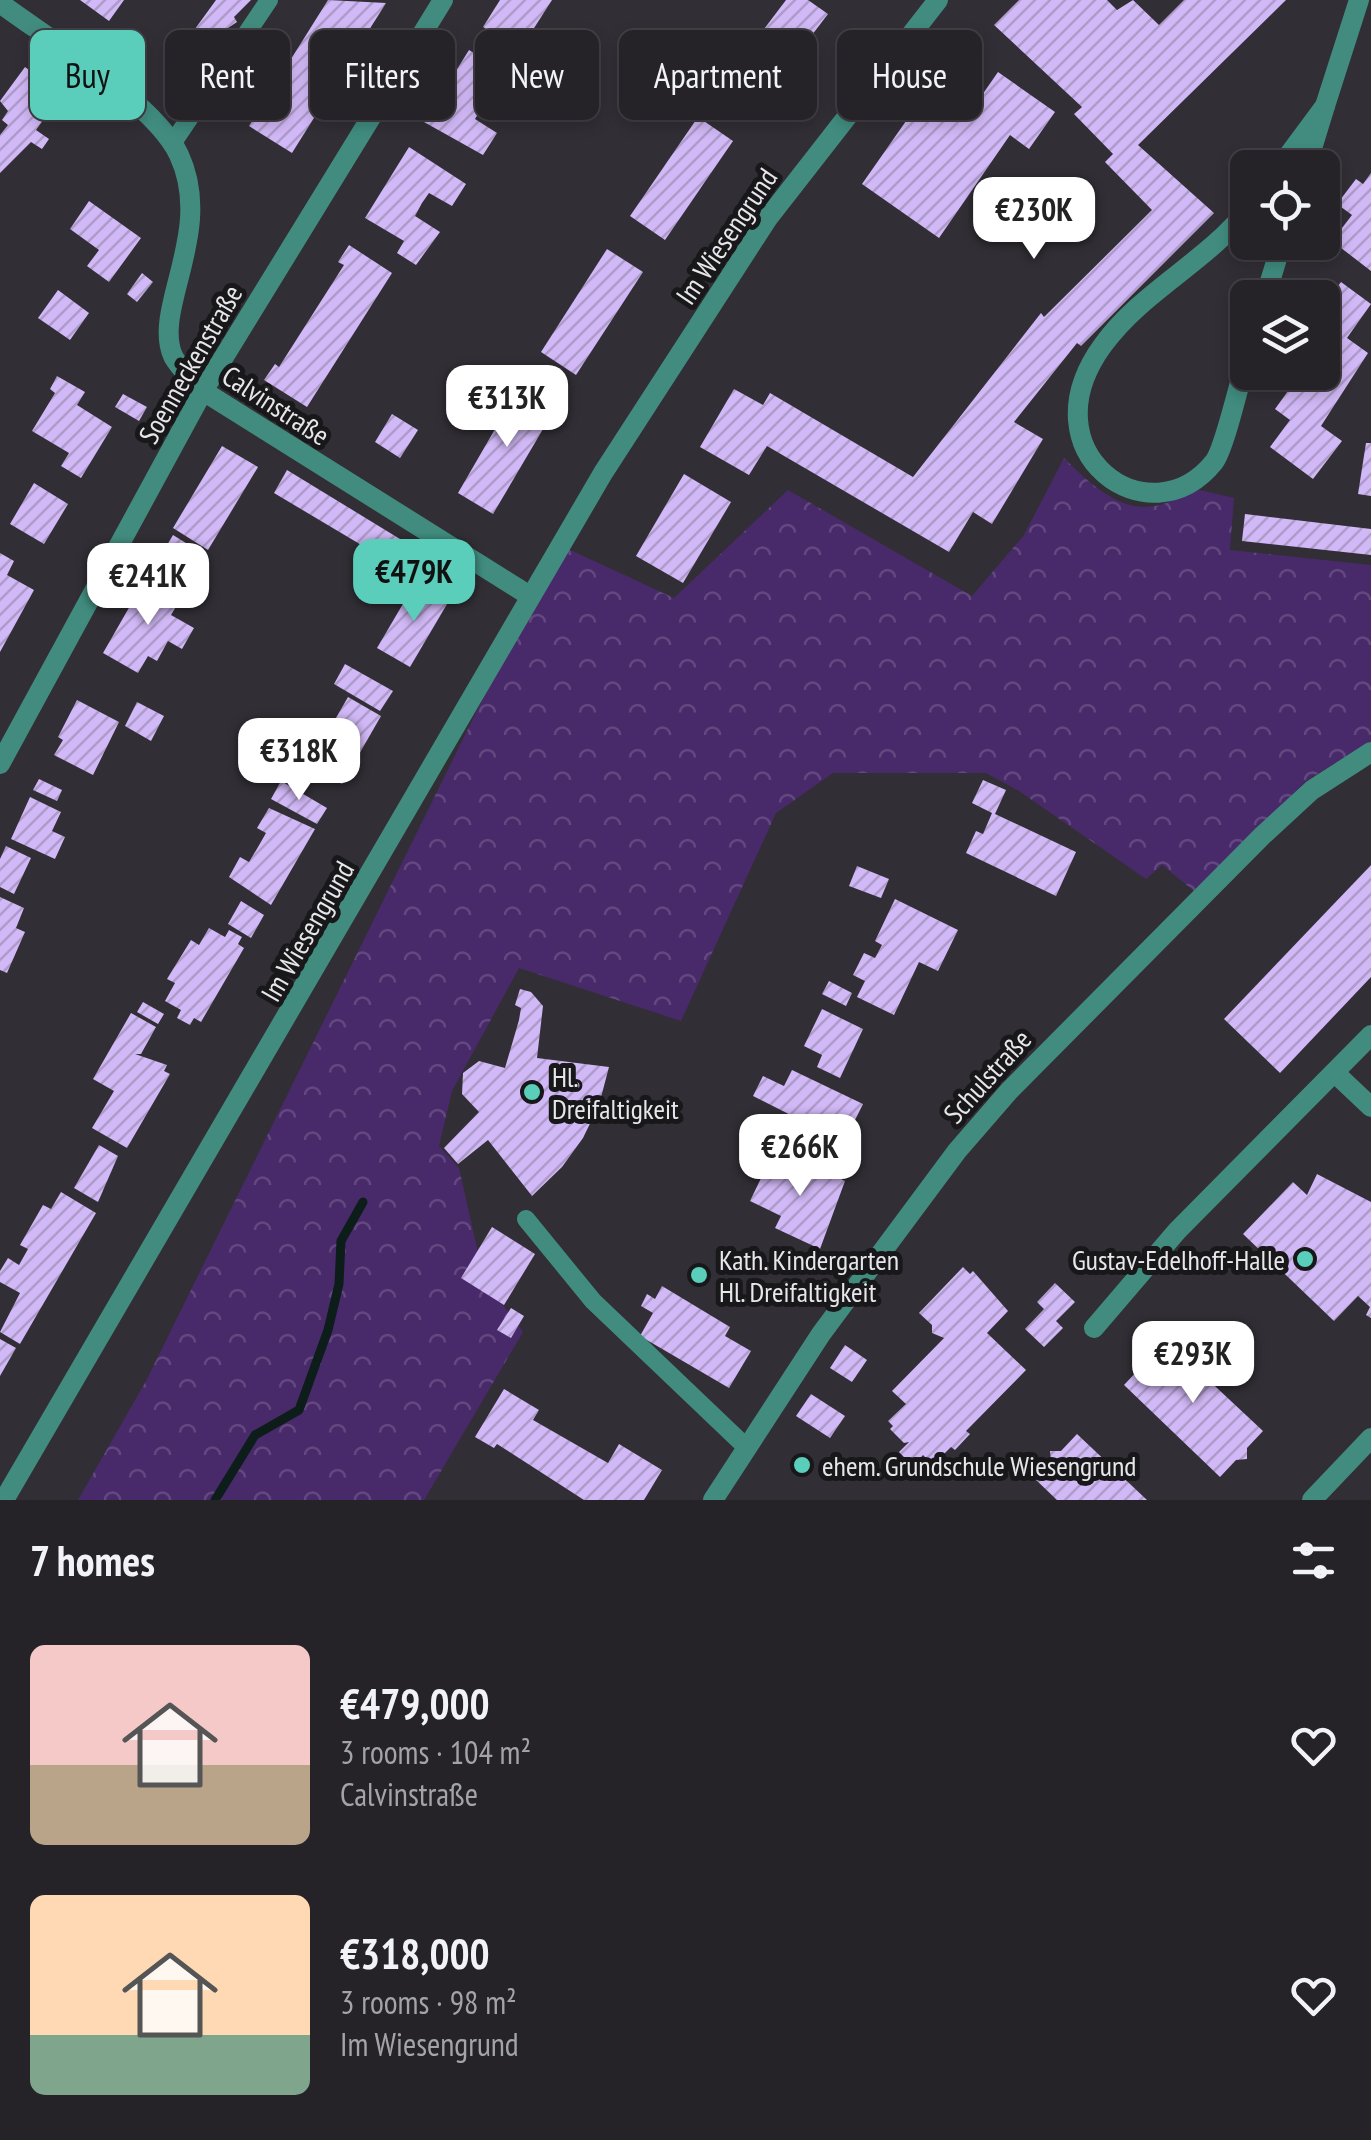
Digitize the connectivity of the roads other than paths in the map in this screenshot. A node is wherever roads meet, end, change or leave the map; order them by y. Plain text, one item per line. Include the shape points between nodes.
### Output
1 (268, 0) edge
2 (443, 0) edge
3 (938, 0) edge
4 (1359, 0) edge
5 (7, 10) edge
6 (1325, 106) junction
7 (172, 144) junction
8 (1292, 150) edge
9 (1312, 150) edge
10 (1230, 225) edge
11 (1236, 390) edge
12 (202, 392) junction
13 (530, 596) junction
14 (1371, 752) edge
15 (0, 764) edge
16 (1371, 1035) edge
17 (1335, 1073) junction
18 (1371, 1107) edge
19 (526, 1219) dead end
20 (1094, 1328) dead end
21 (1371, 1438) edge
22 (746, 1447) junction
23 (4, 1500) edge
24 (714, 1500) edge
25 (1312, 1500) edge

1 - 7 lane
2 - 12 street, Soenneckenstraße
3 - 13 street, Im Wiesengrund via 768,218
4 - 6 street
5 - 7 street, Calvinstraße via 109,82
6 - 8 street
6 - 9 street
7 - 12 street, Calvinstraße via 192,198 192,235 169,327 173,356
10 - 11 street via 1102,346 1076,400 1080,441 1097,468 1120,484 1164,493 1215,461
12 - 13 street, Calvinstraße
12 - 15 street, Soenneckenstraße
13 - 23 street, Im Wiesengrund
14 - 22 street, Schulstraße via 1288,812 1009,1090 956,1150
16 - 17 street
17 - 18 street
17 - 20 street via 1177,1231
19 - 22 lane via 593,1301
21 - 25 street
22 - 24 street, Schulstraße

